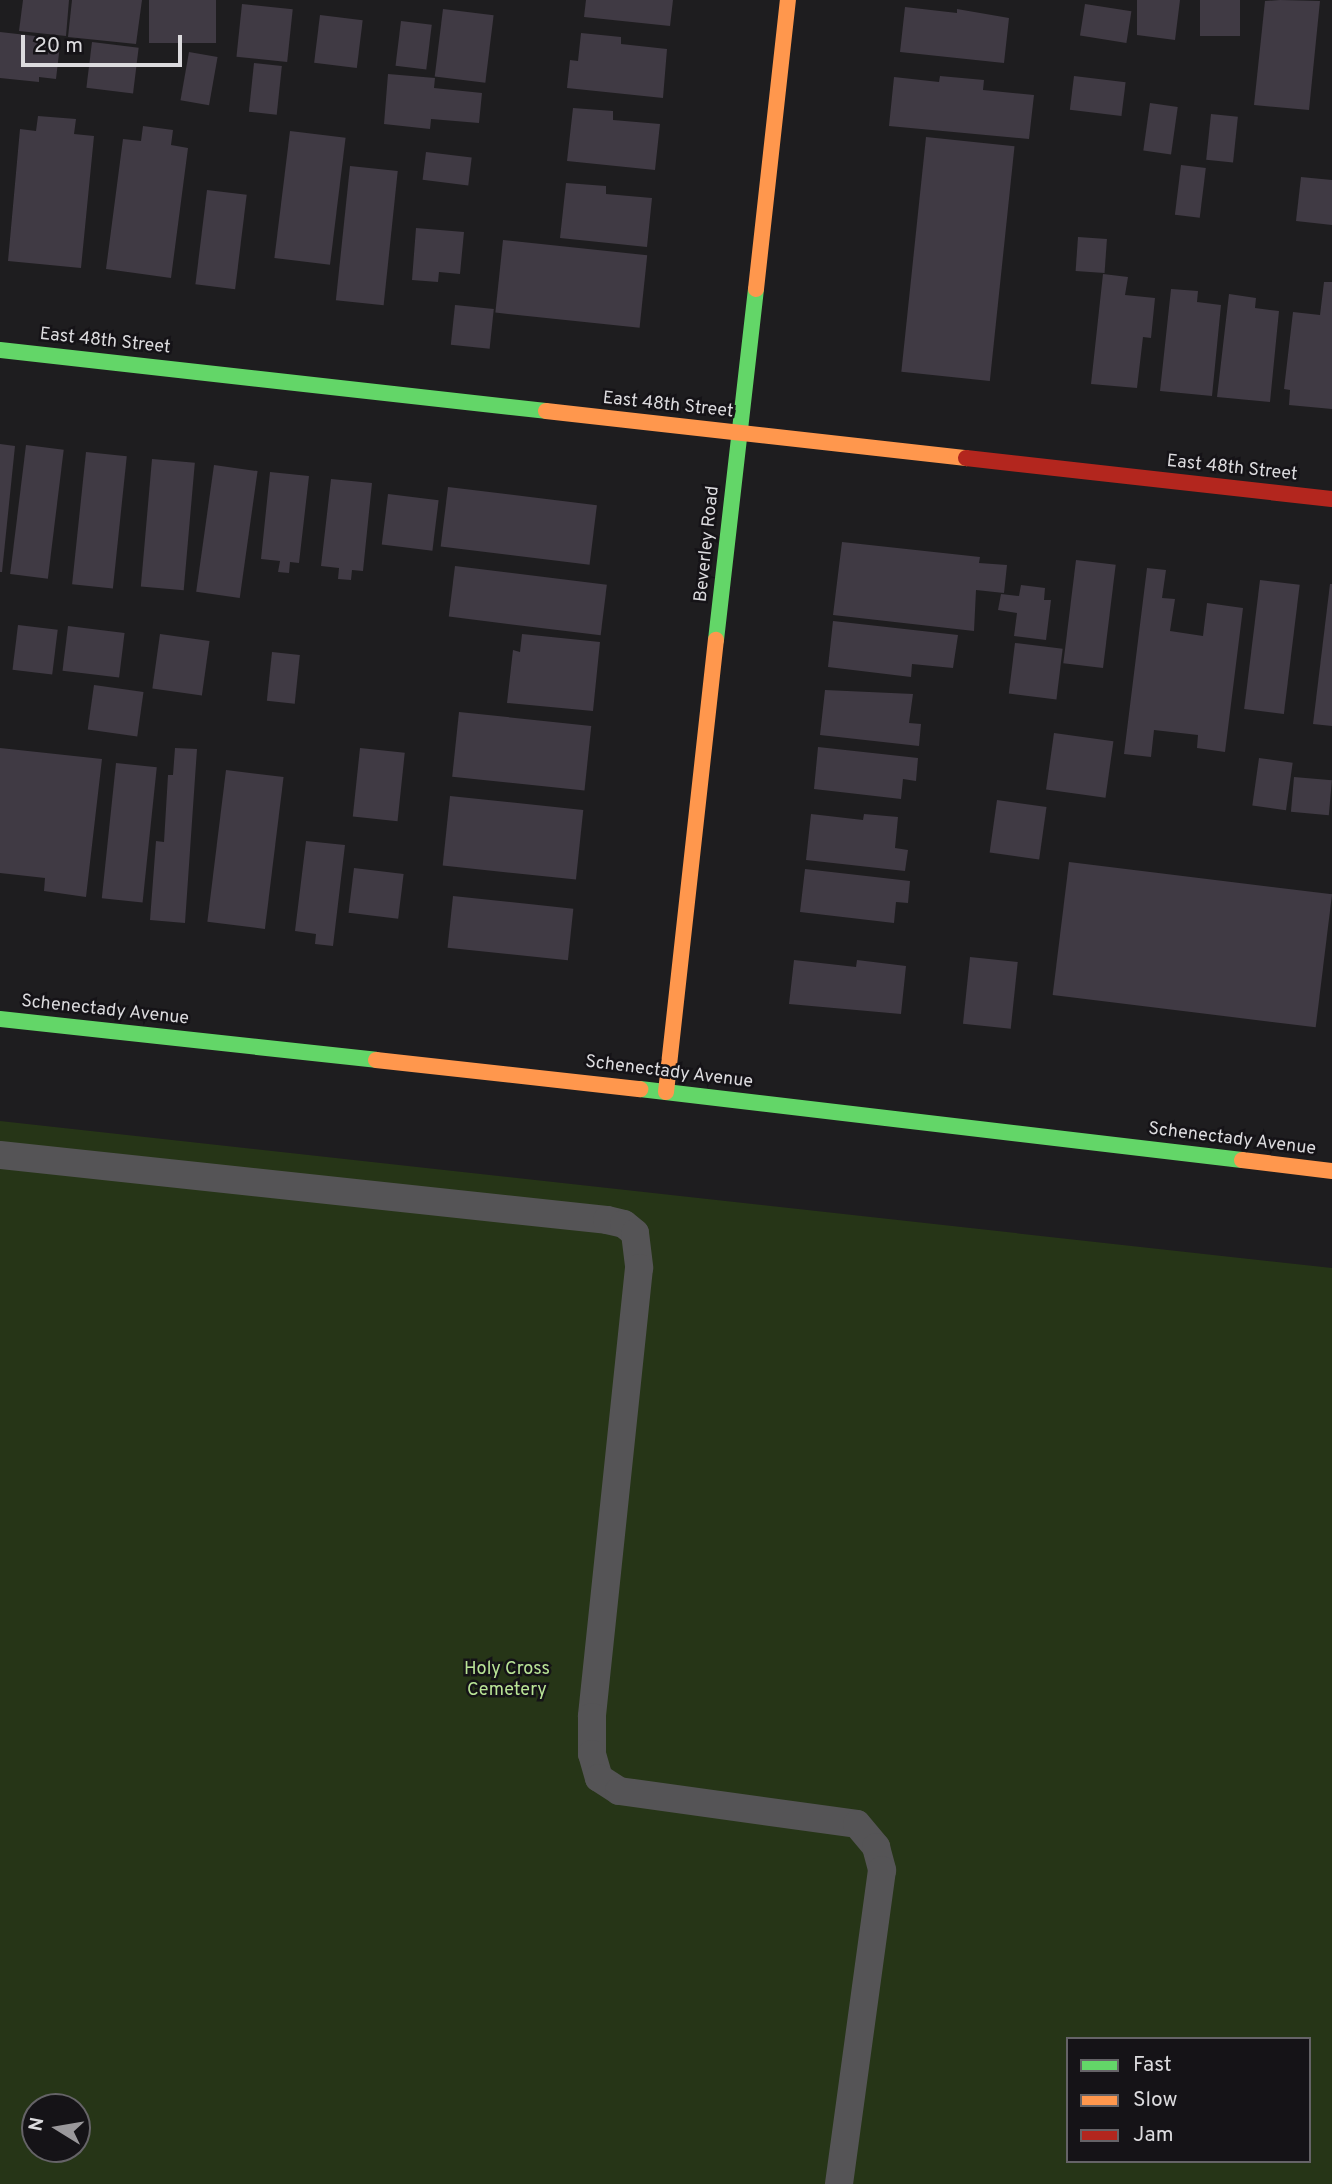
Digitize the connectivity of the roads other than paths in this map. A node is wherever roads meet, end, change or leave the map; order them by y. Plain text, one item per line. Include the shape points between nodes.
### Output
1 (788, 0) edge
2 (0, 350) edge
3 (740, 433) junction
4 (1332, 499) edge
5 (0, 1019) edge
6 (666, 1092) junction
7 (0, 1155) edge
8 (1332, 1171) edge
9 (839, 2184) edge

1 - 3 street, Beverley Road
2 - 3 street, East 48th Street
3 - 4 street, East 48th Street
3 - 6 street, Beverley Road
5 - 6 street, Schenectady Avenue
6 - 8 street, Schenectady Avenue
7 - 9 lane via 607,1220 624,1224 635,1233 639,1268 593,1754 599,1778 619,1791 857,1824 876,1847 882,1870

